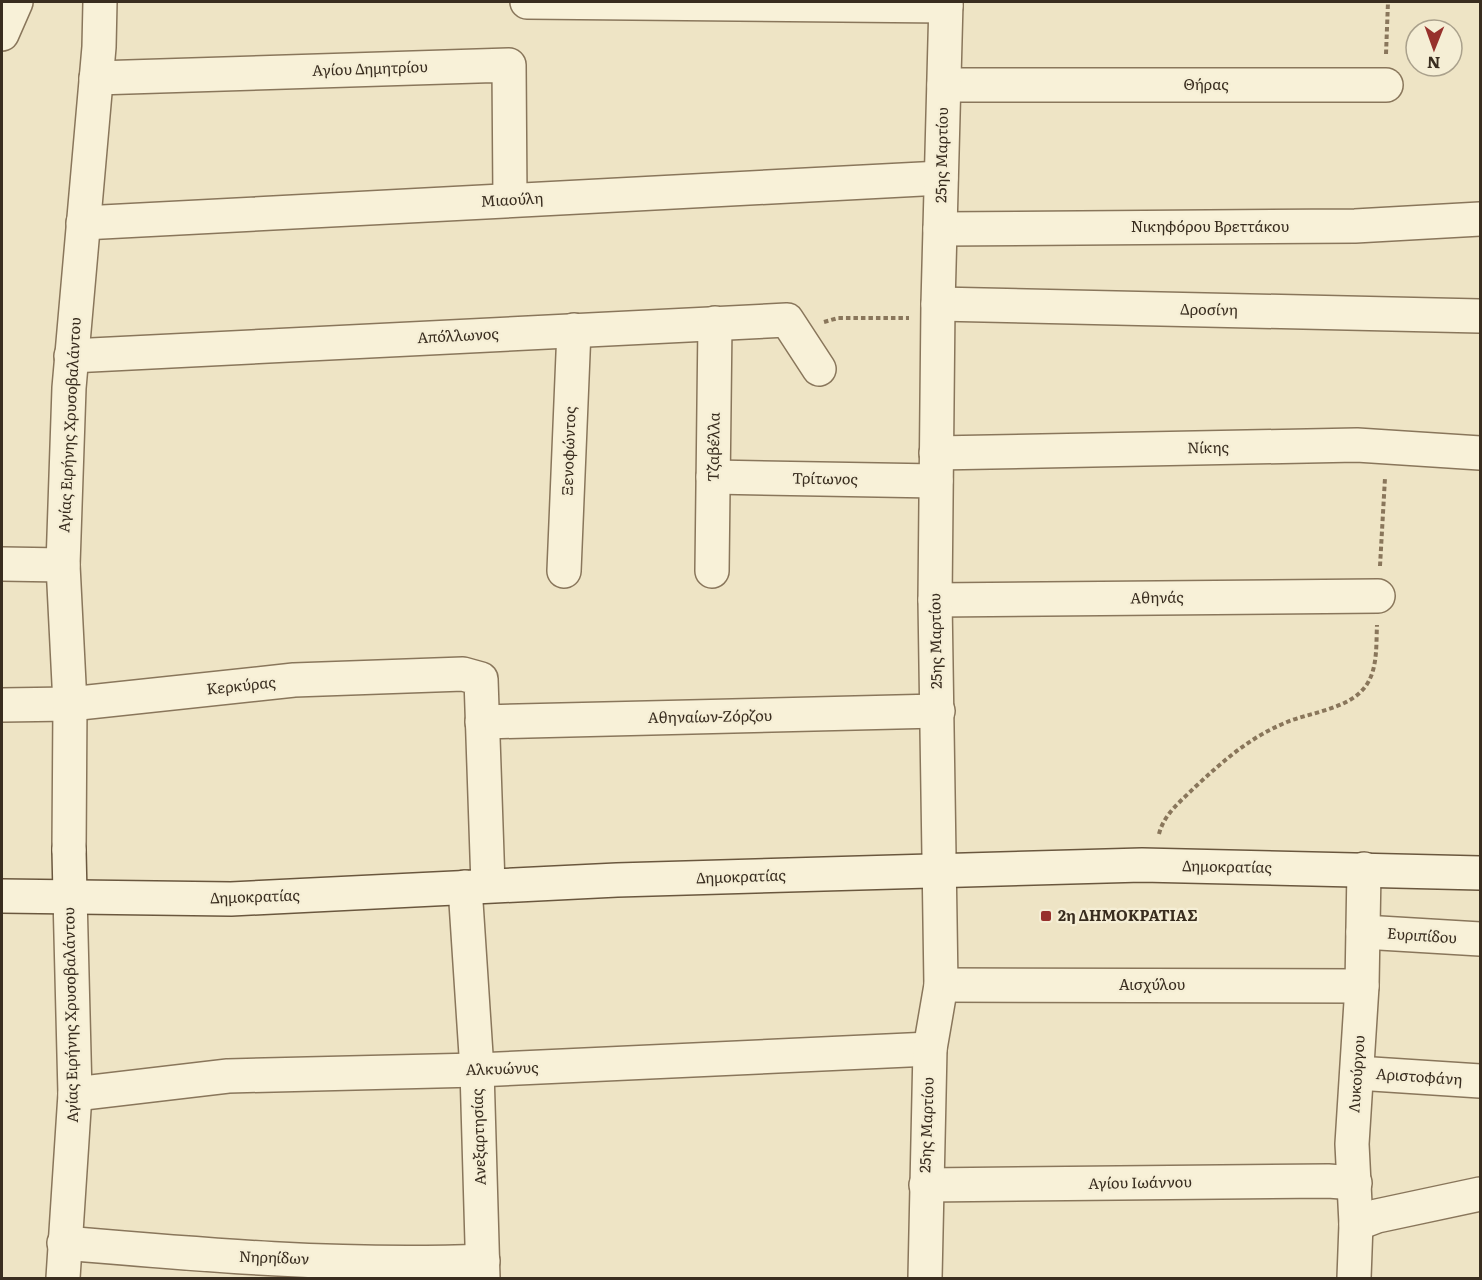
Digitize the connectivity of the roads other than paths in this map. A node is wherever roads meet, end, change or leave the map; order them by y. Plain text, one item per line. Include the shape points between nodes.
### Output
1 (100, 2) edge
2 (527, 2) edge
3 (946, 4) edge
4 (96, 78) junction
5 (944, 85) junction
6 (1386, 85) road end
7 (941, 178) junction
8 (510, 200) junction
9 (1480, 219) edge
10 (83, 223) junction
11 (940, 229) junction
12 (938, 310) junction
13 (1480, 316) edge
14 (715, 323) junction
15 (574, 330) junction
16 (71, 356) junction
17 (819, 369) dead end
18 (1480, 453) edge
19 (936, 467) junction
20 (713, 477) junction
21 (2, 564) edge
22 (63, 566) junction
23 (564, 571) dead end
24 (712, 571) dead end
25 (1378, 596) road end
26 (935, 600) junction
27 (481, 679) joint
28 (70, 704) junction
29 (2, 705) edge
30 (938, 711) junction
31 (482, 722) junction
32 (1364, 869) junction
33 (939, 871) junction
34 (1480, 873) edge
35 (476, 886) junction
36 (2, 896) edge
37 (70, 896) junction
38 (1363, 932) junction
39 (1480, 939) edge
40 (941, 985) junction
41 (1362, 986) junction
42 (930, 1049) junction
43 (477, 1070) junction
44 (1357, 1073) junction
45 (1480, 1081) edge
46 (75, 1094) junction
47 (1355, 1183) junction
48 (926, 1185) junction
49 (1480, 1194) edge
50 (1356, 1224) junction
51 (64, 1244) junction
52 (483, 1270) edge
53 (63, 1278) edge
54 (925, 1278) edge
55 (1354, 1278) edge

1 - 4 street, Αγίας Ειρήνης Χρυσοβαλάντου
2 - 3 street
3 - 5 street, 25ης Μαρτίου
4 - 8 street, Αγίου Δημητρίου via 509,64
4 - 10 street, Αγίας Ειρήνης Χρυσοβαλάντου
5 - 6 street, Θήρας
5 - 7 street, 25ης Μαρτίου
7 - 8 street, Μιαούλη
7 - 11 street, 25ης Μαρτίου
8 - 10 street, Μιαούλη
9 - 11 street, Νικηφόρου Βρεττάκου via 1355,226
10 - 16 street, Αγίας Ειρήνης Χρυσοβαλάντου
11 - 12 street, 25ης Μαρτίου
12 - 13 street, Δροσίνη
12 - 19 street, 25ης Μαρτίου
14 - 15 street, Απόλλωνος
14 - 17 street, Απόλλωνος via 787,320
14 - 20 street, Τζαβέλλα
15 - 16 street, Απόλλωνος
15 - 23 street, Ξενοφώντος
16 - 22 street, Αγίας Ειρήνης Χρυσοβαλάντου
18 - 19 street, Νίκης via 1357,445
19 - 20 street, Τρίτωνος
19 - 26 street, 25ης Μαρτίου
20 - 24 street, Τζαβέλλα
21 - 22 street
22 - 28 street, Αγίας Ειρήνης Χρυσοβαλάντου
25 - 26 street, Αθηνάς
26 - 30 street, 25ης Μαρτίου
27 - 28 street, Κερκύρας via 463,674 294,680
27 - 31 street, Ανεξαρτησίας
28 - 29 street, Κερκύρας
28 - 37 street, Αγίας Ειρήνης Χρυσοβαλάντου
30 - 31 street, Αθηναίων-Ζόρζου
30 - 33 street, 25ης Μαρτίου
31 - 35 street, Ανεξαρτησίας
32 - 33 street, Δημοκρατίας via 1157,866
32 - 34 street, Δημοκρατίας
32 - 38 street, Λυκούργου
33 - 35 street, Δημοκρατίας
33 - 40 street, 25ης Μαρτίου
35 - 37 street, Δημοκρατίας via 231,899
35 - 43 street, Ανεξαρτησίας
36 - 37 street, Δημοκρατίας
37 - 46 street, Αγίας Ειρήνης Χρυσοβαλάντου
38 - 39 street, Ευριπίδου
38 - 41 street, Λυκούργου
40 - 41 street, Αισχύλου
40 - 42 street, 25ης Μαρτίου
41 - 44 street, Λυκούργου
42 - 43 street, Αλκυώνυς
42 - 48 street, 25ης Μαρτίου
43 - 46 street, Αλκυώνυς via 228,1076
43 - 52 street, Ανεξαρτησίας
44 - 45 street, Αριστοφάνη
44 - 47 street, Λυκούργου via 1352,1144
46 - 51 street, Αγίας Ειρήνης Χρυσοβαλάντου
47 - 48 street, Αγίου Ιωάννου
47 - 50 street, Λυκούργου
48 - 54 street, 25ης Μαρτίου
49 - 50 street
50 - 55 street, Λυκούργου
51 - 52 street, Νηρηίδων
51 - 53 street, Αγίας Ειρήνης Χρυσοβαλάντου

